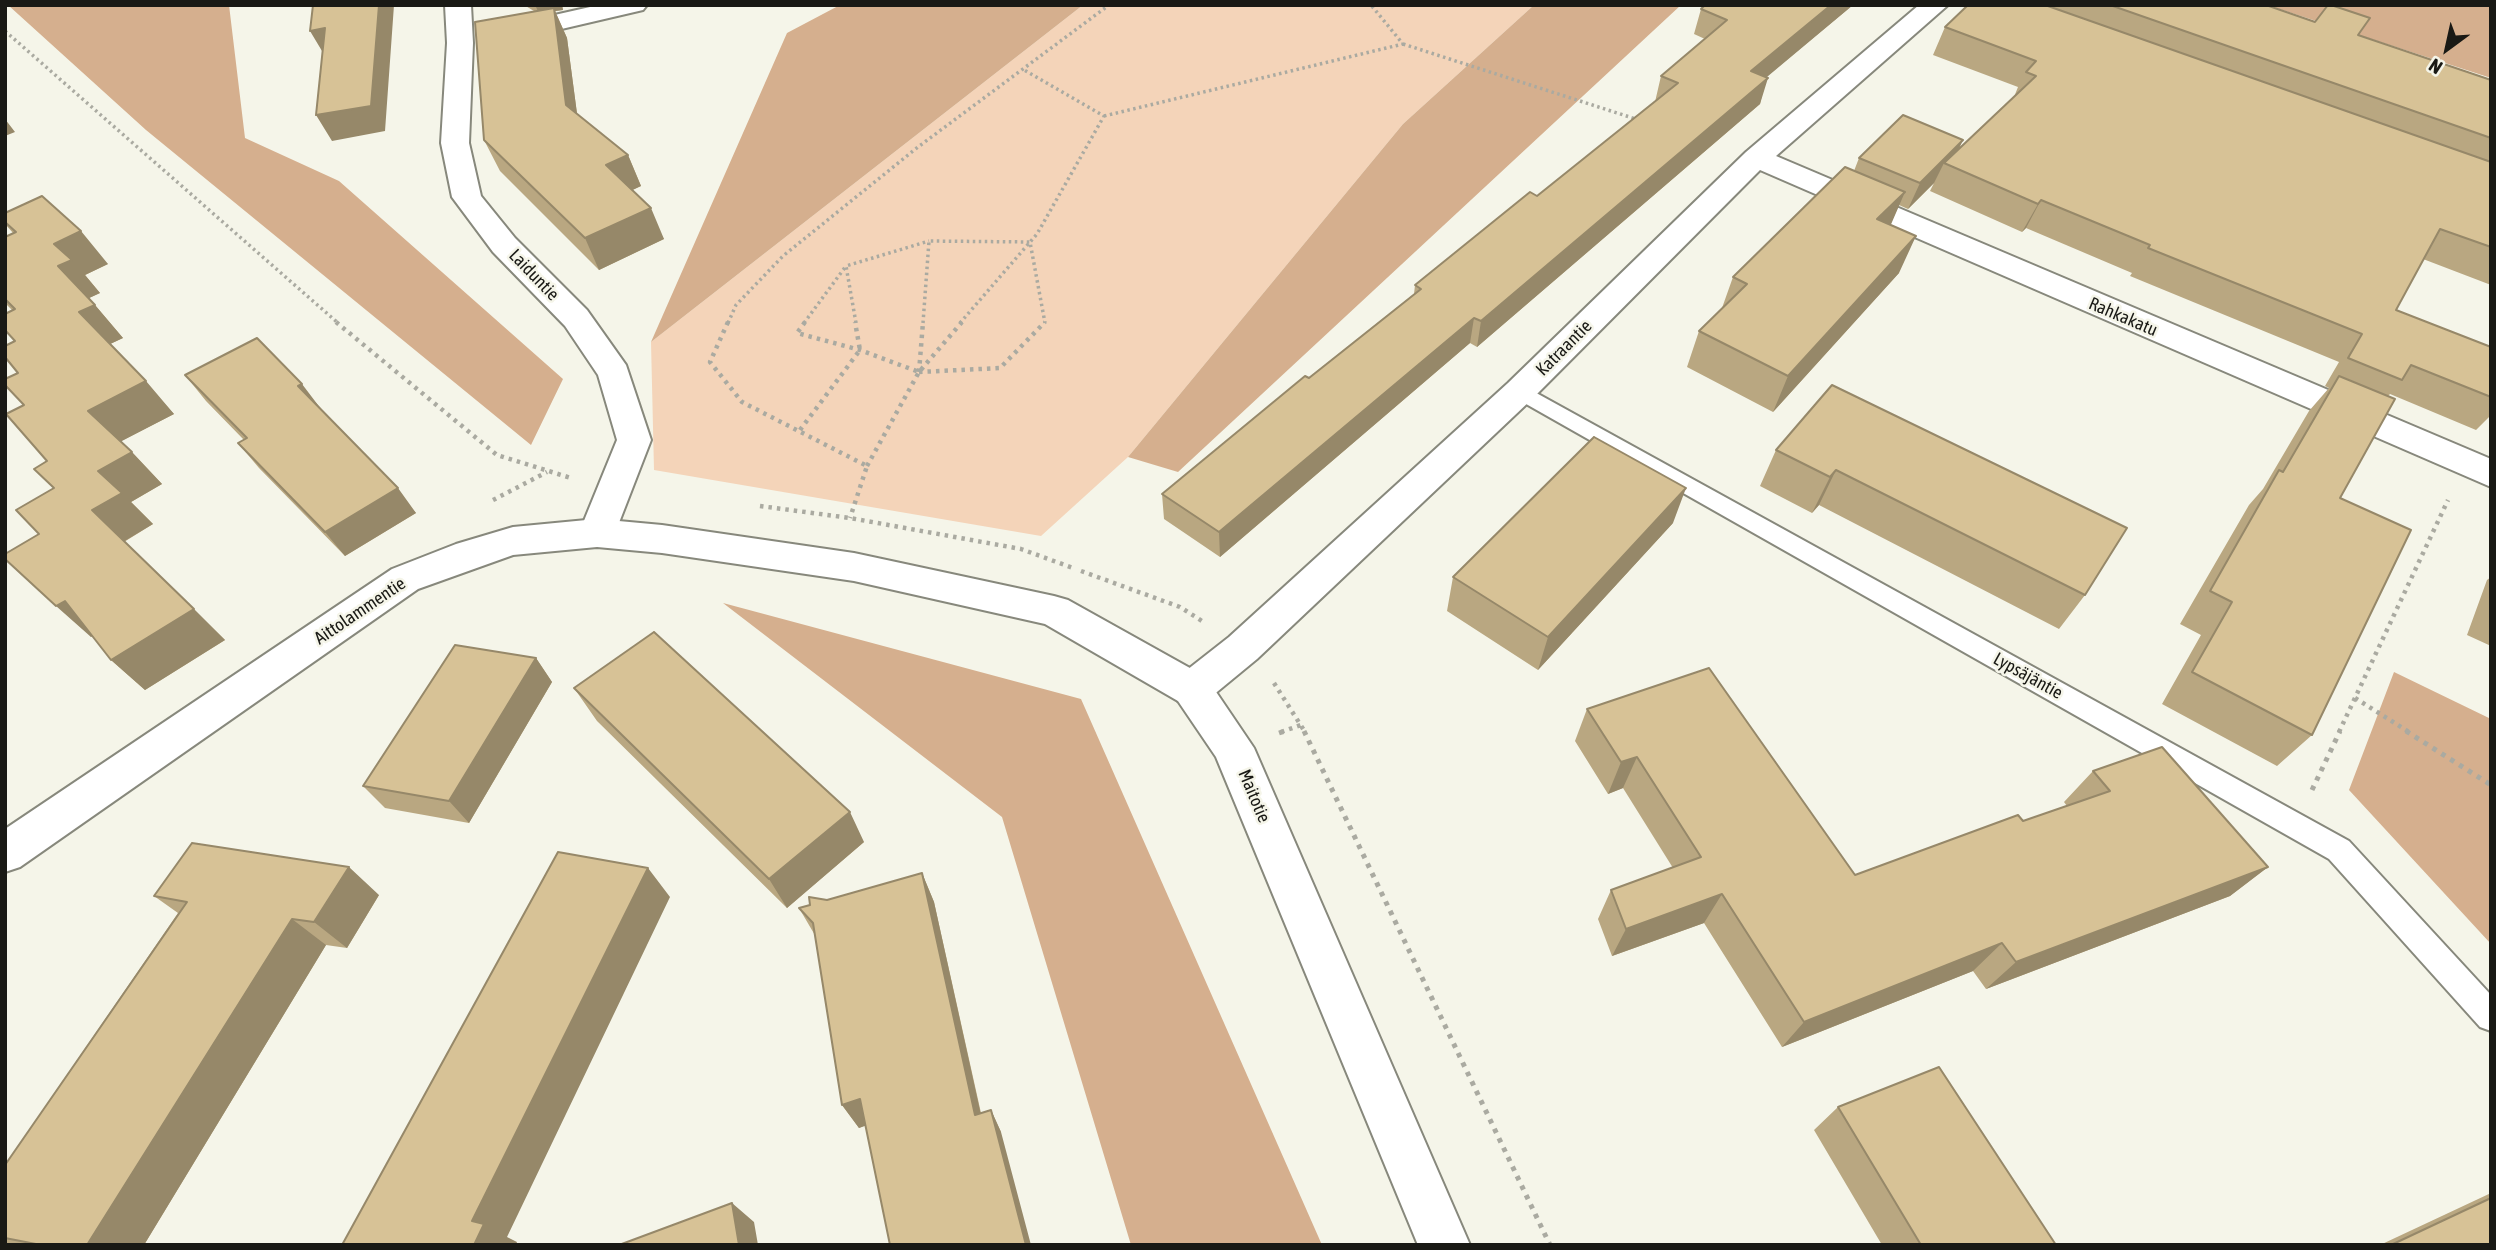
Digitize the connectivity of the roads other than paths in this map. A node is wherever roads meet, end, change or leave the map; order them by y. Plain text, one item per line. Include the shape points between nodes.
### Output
1 (458, 5) edge
2 (634, 5) edge
3 (1935, 5) edge
4 (460, 43) junction
5 (1756, 159) junction
6 (1520, 391) junction
7 (2478, 469) edge
8 (597, 533) junction
9 (854, 567) joint
10 (1192, 690) junction
11 (5, 853) edge
12 (2491, 1017) edge
13 (1444, 1245) edge

1 - 4 street, Laiduntie
2 - 4 street
3 - 5 street, Katraantie
4 - 8 street, Laiduntie via 455,143 467,197 504,245 576,318 614,373 634,440
5 - 6 street, Katraantie
5 - 7 street, Rahkakatu
6 - 10 street, Katraantie
6 - 12 lane, Lypsäjäntie via 2339,850
8 - 9 street, Aittolammentie
8 - 11 street, Aittolammentie via 513,541 405,579
9 - 10 street, Maitotie via 1054,611
10 - 13 street, Maitotie via 1233,748

